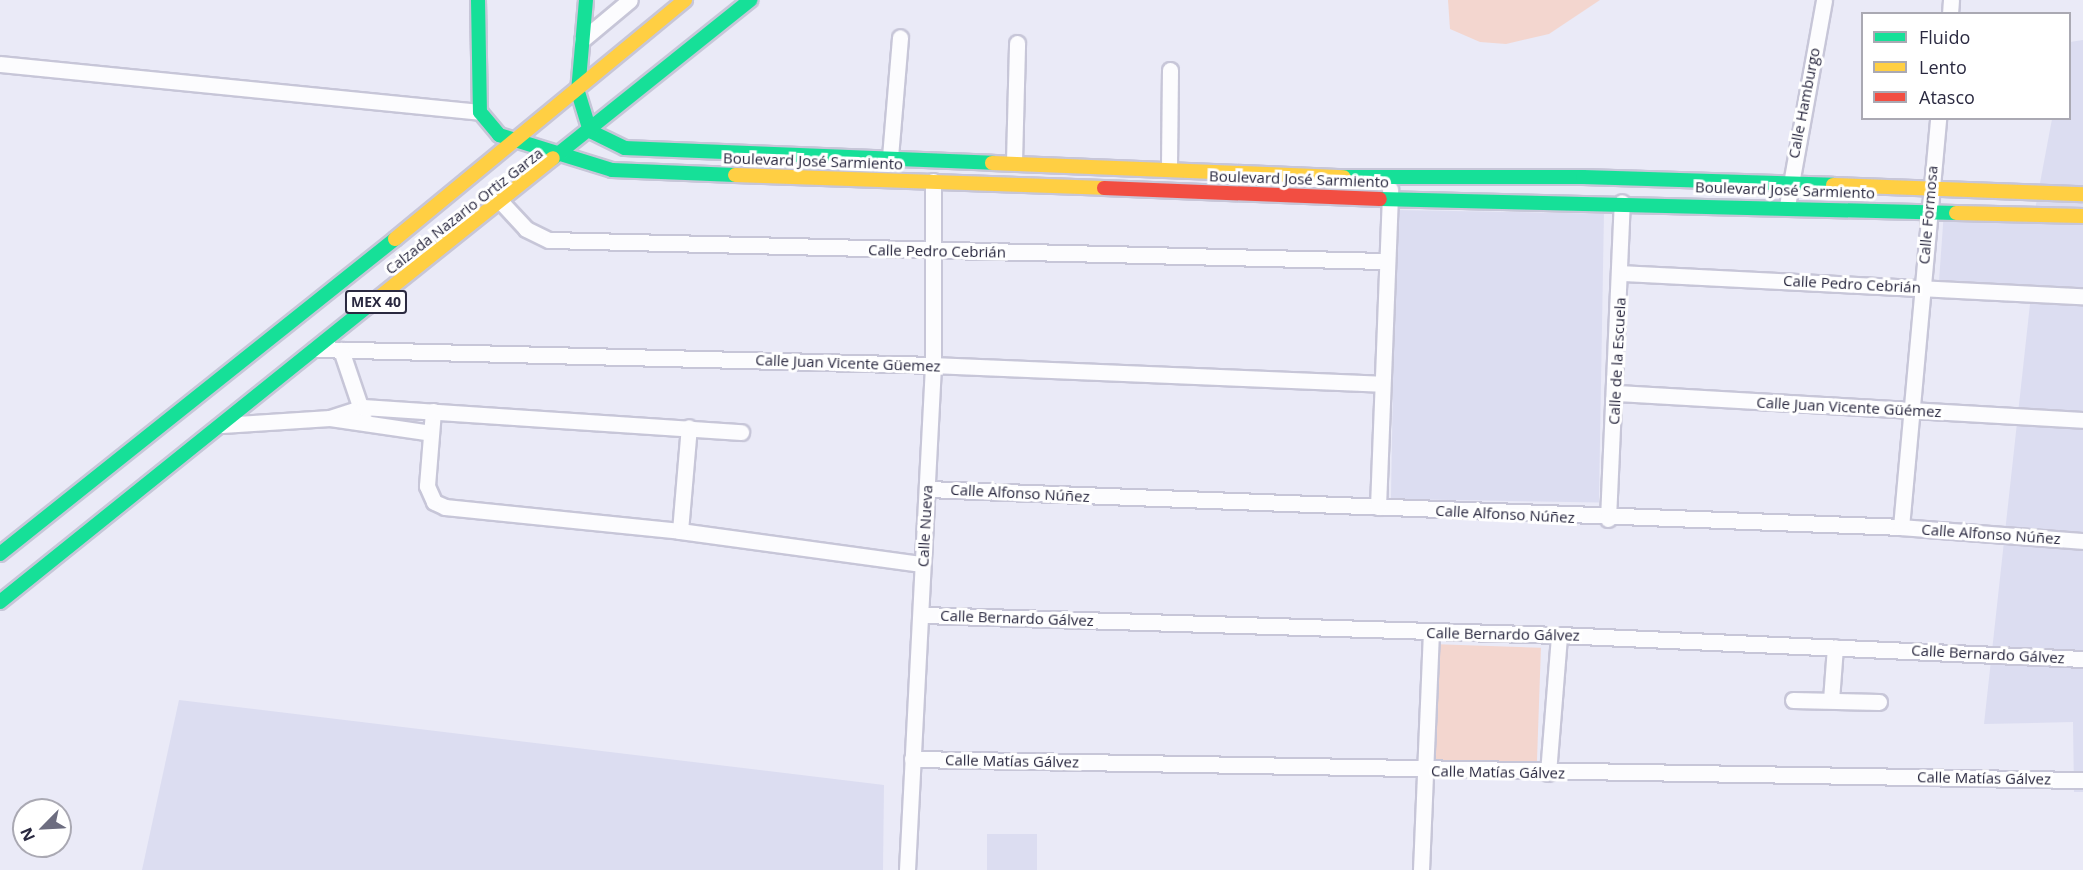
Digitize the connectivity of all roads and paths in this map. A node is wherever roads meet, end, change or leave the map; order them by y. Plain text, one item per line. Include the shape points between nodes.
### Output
1 (478, 0) edge
2 (586, 0) edge
3 (630, 0) edge
4 (685, 0) edge
5 (750, 0) edge
6 (1824, 0) edge
7 (900, 37) dead end
8 (582, 40) junction
9 (1017, 43) dead end
10 (0, 64) edge
11 (1170, 70) dead end
12 (578, 92) junction
13 (480, 112) junction
14 (1938, 120) edge
15 (590, 131) junction
16 (519, 141) junction
17 (800, 155) junction
18 (559, 156) junction
19 (890, 158) junction
20 (1014, 161) junction
21 (1169, 166) junction
22 (1392, 178) junction
23 (801, 179) junction
24 (933, 181) junction
25 (1788, 184) junction
26 (1930, 188) junction
27 (2083, 194) edge
28 (1388, 199) junction
29 (1622, 202) junction
30 (502, 203) junction
31 (1787, 206) junction
32 (1928, 211) junction
33 (2083, 216) edge
34 (932, 251) junction
35 (1386, 261) junction
36 (1621, 273) junction
37 (1922, 287) junction
38 (2083, 296) edge
39 (315, 349) junction
40 (341, 350) junction
41 (933, 365) junction
42 (1380, 384) junction
43 (1616, 393) junction
44 (363, 407) junction
45 (433, 411) junction
46 (1912, 411) junction
47 (330, 418) junction
48 (2083, 420) edge
49 (219, 425) junction
50 (362, 425) junction
51 (689, 427) junction
52 (741, 432) dead end
53 (431, 433) junction
54 (927, 489) junction
55 (1378, 507) junction
56 (1608, 519) junction
57 (1901, 527) junction
58 (680, 531) junction
59 (2083, 541) edge
60 (0, 554) edge
61 (922, 564) junction
62 (0, 602) edge
63 (922, 615) junction
64 (1431, 633) junction
65 (1559, 635) junction
66 (1835, 647) junction
67 (2083, 659) edge
68 (1793, 700) dead end
69 (1831, 700) junction
70 (1879, 702) dead end
71 (912, 759) junction
72 (1424, 770) junction
73 (1548, 773) junction
74 (2083, 780) edge
75 (907, 870) edge
76 (1421, 870) edge

1 - 13 street
2 - 8 street
3 - 8 street
4 - 12 street, Calzada Nazario Ortiz Garza / MEX 40
5 - 15 street, Calzada Nazario Ortiz Garza / MEX 40
6 - 25 street, Calle Hamburgo
7 - 19 street
8 - 12 street
9 - 20 street
10 - 13 street
11 - 21 street
12 - 15 street
12 - 16 street, Calzada Nazario Ortiz Garza / MEX 40
13 - 16 street, Boulevard José Sarmiento via 492,130
14 - 26 street, Calle Formosa
15 - 17 street, Boulevard José Sarmiento via 625,148
15 - 18 street, Calzada Nazario Ortiz Garza / MEX 40
16 - 18 street, Boulevard José Sarmiento
16 - 60 street, Calzada Nazario Ortiz Garza / MEX 40
17 - 19 street, Boulevard José Sarmiento
17 - 23 street
18 - 23 street, Boulevard José Sarmiento via 612,170
18 - 30 street, Calzada Nazario Ortiz Garza / MEX 40
19 - 20 street, Boulevard José Sarmiento
20 - 21 street, Boulevard José Sarmiento
21 - 22 street, Boulevard José Sarmiento
22 - 25 street, Boulevard José Sarmiento via 1583,177
22 - 28 street
23 - 24 street, Boulevard José Sarmiento
24 - 28 street, Boulevard José Sarmiento
24 - 34 street, Calle Nueva
25 - 26 street, Boulevard José Sarmiento
25 - 31 street, Calle Hamburgo
26 - 27 street, Boulevard José Sarmiento
26 - 32 street, Calle Formosa
28 - 29 street, Boulevard José Sarmiento
28 - 35 street
29 - 31 street, Boulevard José Sarmiento
29 - 36 street, Calle de la Escuela
30 - 34 street, Calle Pedro Cebrián via 526,229 549,240
30 - 39 street, Calzada Nazario Ortiz Garza / MEX 40
31 - 32 street, Boulevard José Sarmiento
32 - 33 street, Boulevard José Sarmiento
32 - 37 street, Calle Formosa
34 - 35 street, Calle Pedro Cebrián
34 - 41 street, Calle Nueva
35 - 42 street
36 - 37 street, Calle Pedro Cebrián
36 - 43 street, Calle de la Escuela
37 - 38 street, Calle Pedro Cebrián
37 - 46 street, Calle Formosa
39 - 40 street, Calle Juan Vicente Güemez
39 - 49 street, Calzada Nazario Ortiz Garza / MEX 40
40 - 41 street, Calle Juan Vicente Güemez
40 - 44 street
41 - 42 street, Calle Juan Vicente Güemez
41 - 54 street, Calle Nueva
42 - 55 street
43 - 46 street, Calle Juan Vicente Güémez
43 - 56 street, Calle de la Escuela
44 - 45 street
44 - 47 street
44 - 50 street
45 - 51 street
45 - 53 street
46 - 48 street, Calle Juan Vicente Güémez
46 - 57 street, Calle Formosa
47 - 49 street
47 - 50 street
49 - 62 street, Calzada Nazario Ortiz Garza / MEX 40
50 - 53 street
51 - 52 street
51 - 58 street
53 - 58 street via 429,494 445,507
54 - 55 street, Calle Alfonso Núñez
54 - 61 street, Calle Nueva
55 - 56 street, Calle Alfonso Núñez
56 - 57 street, Calle Alfonso Núñez
57 - 59 street, Calle Alfonso Núñez
58 - 61 street
61 - 63 street, Calle Nueva
63 - 64 street, Calle Bernardo Gálvez
63 - 71 street, Calle Nueva
64 - 65 street, Calle Bernardo Gálvez
64 - 72 street
65 - 66 street, Calle Bernardo Gálvez
65 - 73 street
66 - 67 street, Calle Bernardo Gálvez
66 - 69 street
68 - 69 street
69 - 70 street
71 - 72 street, Calle Matías Gálvez
71 - 75 street, Calle Nueva
72 - 73 street, Calle Matías Gálvez
72 - 76 street
73 - 74 street, Calle Matías Gálvez

